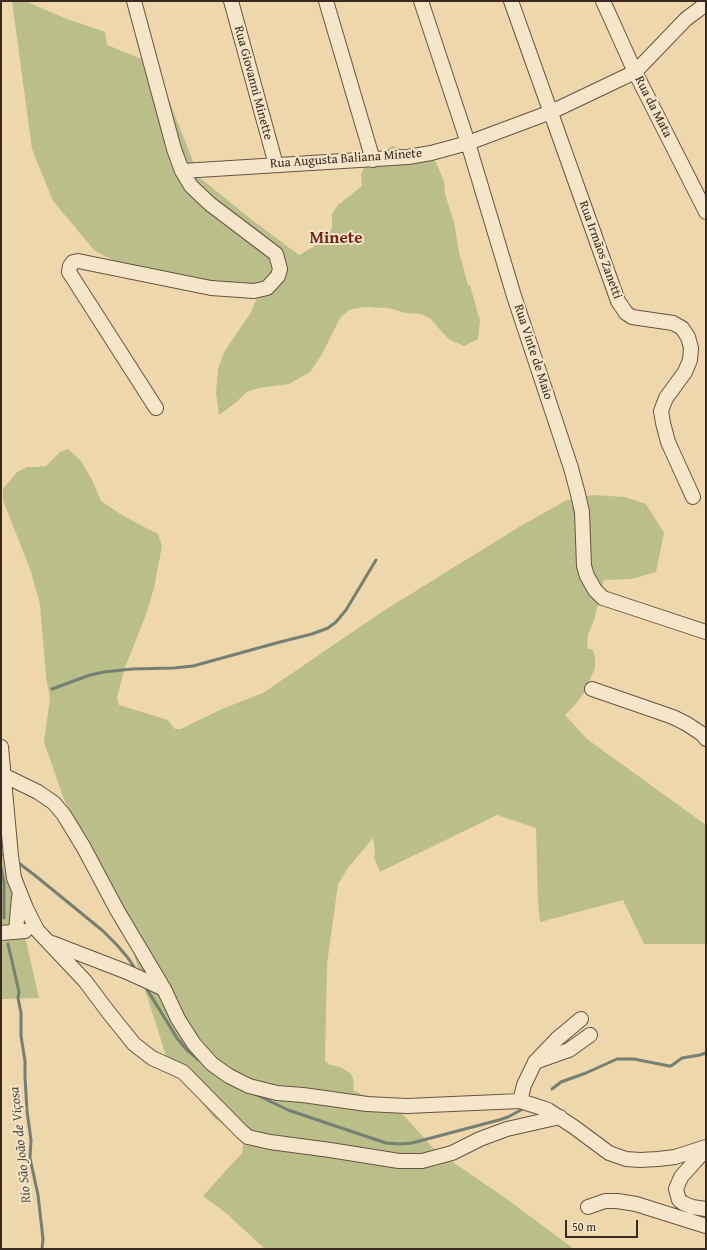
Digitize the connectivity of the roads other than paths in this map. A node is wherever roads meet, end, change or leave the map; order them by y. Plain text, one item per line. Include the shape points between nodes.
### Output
1 (134, 1) edge
2 (230, 1) edge
3 (326, 1) edge
4 (421, 1) edge
5 (511, 1) edge
6 (603, 1) edge
7 (706, 4) edge
8 (635, 72) junction
9 (551, 112) junction
10 (468, 142) junction
11 (373, 160) junction
12 (276, 165) junction
13 (182, 171) junction
14 (706, 212) edge
15 (156, 408) dead end
16 (693, 497) dead end
17 (706, 632) edge
18 (592, 689) dead end
19 (706, 739) edge
20 (1, 747) edge
21 (3, 775) edge
22 (20, 894) junction
23 (37, 930) junction
24 (16, 931) junction
25 (1, 933) edge
26 (49, 943) junction
27 (164, 989) junction
28 (581, 1019) dead end
29 (590, 1035) dead end
30 (535, 1062) junction
31 (520, 1101) junction
32 (560, 1117) junction
33 (706, 1148) edge
34 (588, 1206) dead end
35 (706, 1208) edge
36 (706, 1226) edge

1 - 13 street
2 - 12 street, Rua Giovanni Minette
3 - 11 street
4 - 10 street, Rua Vinte de Maio
5 - 9 street, Rua Irmãos Zanetti
6 - 8 street, Rua da Mata
7 - 8 street, Rua Augusta Baliana Minete via 686,19
8 - 9 street, Rua Augusta Baliana Minete
8 - 14 street, Rua da Mata
9 - 10 street, Rua Augusta Baliana Minete
9 - 16 street, Rua Irmãos Zanetti via 618,301 632,317 673,323 682,328 688,337 691,348 686,372 666,398 662,411 668,442
10 - 11 street, Rua Augusta Baliana Minete via 416,156
10 - 17 street, Rua Vinte de Maio via 514,296 578,494 584,534 584,566 590,580 603,598
11 - 12 street, Rua Augusta Baliana Minete
12 - 13 street, Rua Augusta Baliana Minete
13 - 15 street via 191,186 210,204 276,254 280,269 278,276 267,288 254,291 211,288 73,262 69,272
18 - 19 street via 673,717
20 - 21 street
21 - 22 street via 14,878
21 - 27 street via 38,792 54,803 64,815
22 - 23 street
22 - 24 street
23 - 24 street
23 - 26 street
24 - 25 street
26 - 27 street via 127,972
26 - 32 street via 85,981 134,1044 152,1058 183,1072 248,1136 263,1141 399,1161 422,1161 452,1153 507,1129
27 - 31 street via 178,1019 194,1044 212,1064 249,1086 277,1093 386,1106 443,1106
28 - 30 street
29 - 30 street via 569,1050
30 - 31 street via 524,1085
31 - 32 street
32 - 33 street via 610,1153 626,1159 675,1157
33 - 35 street via 681,1177 676,1189 679,1200 683,1203
34 - 36 street via 617,1201 636,1204

